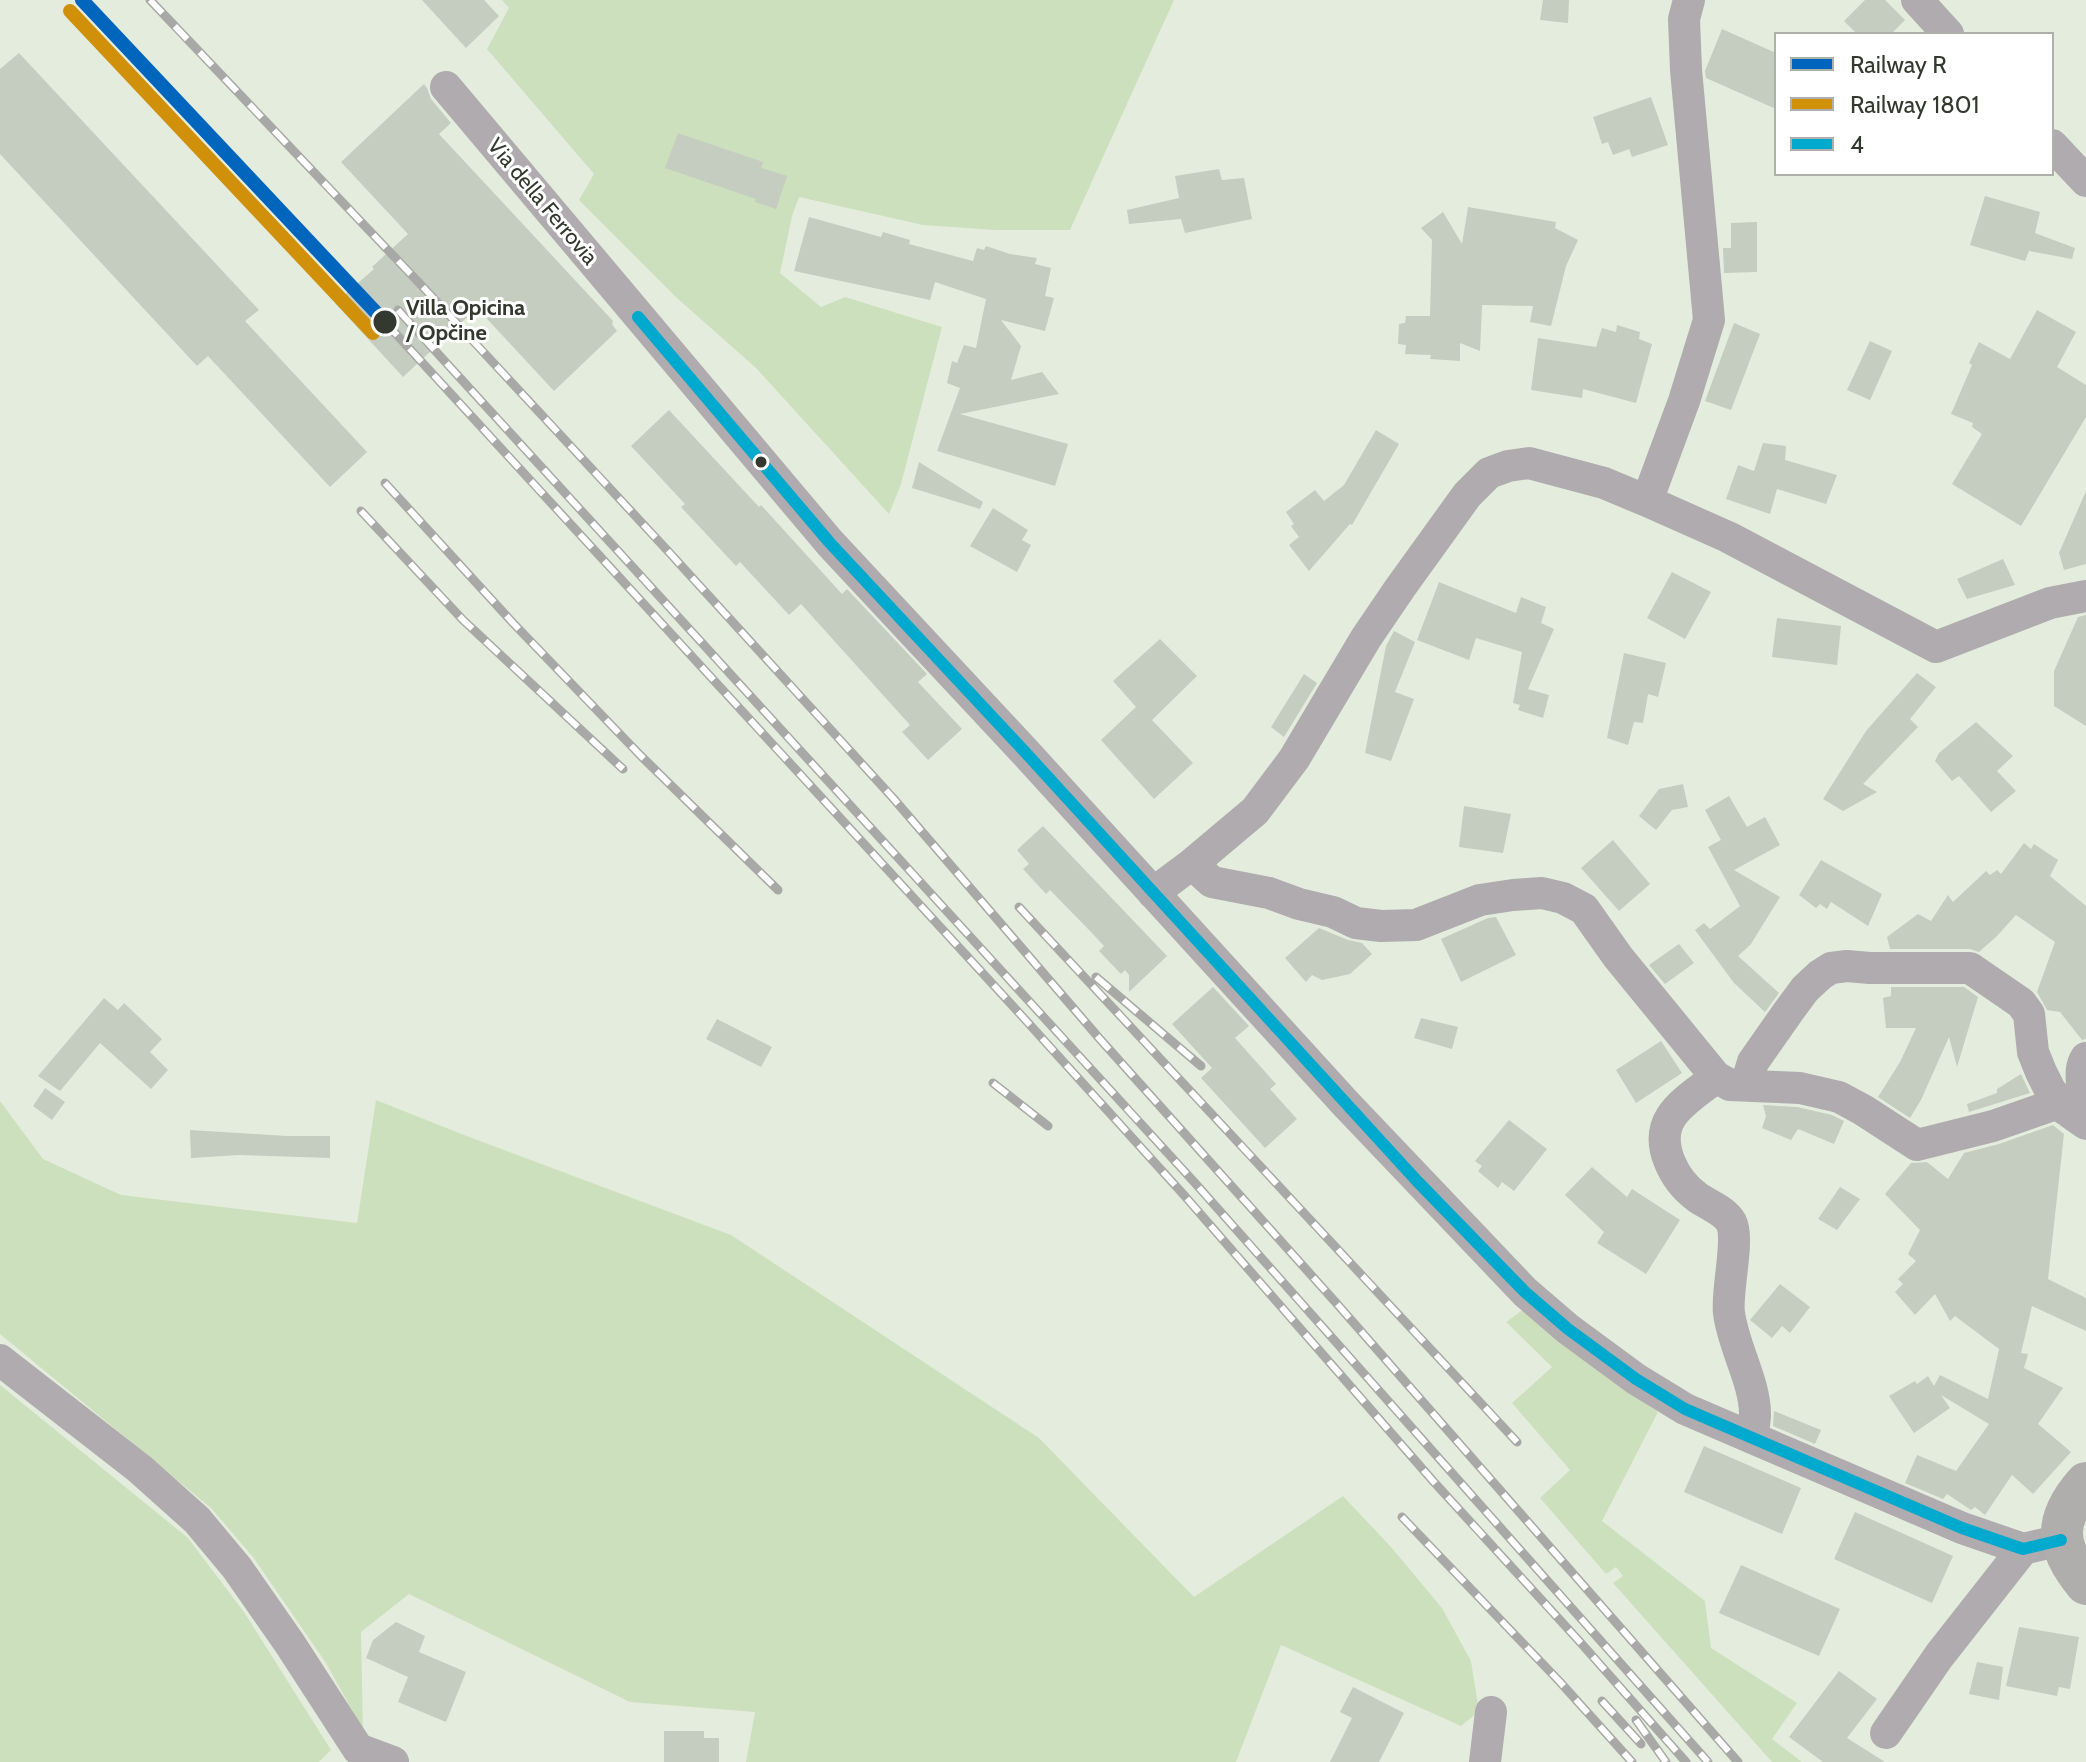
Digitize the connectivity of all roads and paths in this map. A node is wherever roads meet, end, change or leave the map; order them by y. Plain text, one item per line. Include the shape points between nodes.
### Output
1 (1689, 0) edge
2 (1917, 0) edge
3 (1946, 32) edge
4 (446, 87) dead end
5 (2054, 147) edge
6 (2086, 181) edge
7 (1647, 501) junction
8 (2086, 596) edge
9 (1192, 864) junction
10 (1153, 893) junction
11 (2086, 1058) edge
12 (1731, 1081) junction
13 (2070, 1112) edge
14 (0, 1360) edge
15 (1752, 1438) junction
16 (2086, 1483) edge
17 (2042, 1545) junction
18 (2086, 1584) edge
19 (1491, 1712) dead end
20 (1886, 1733) dead end
21 (352, 1756) edge
22 (393, 1762) edge
23 (1485, 1762) edge

1 - 7 street via 1684,19 1686,70 1709,320
2 - 3 street
4 - 10 street, Via della Ferrovia via 830,543
5 - 6 street
7 - 8 street via 1728,537 1936,647 2050,603
7 - 9 street via 1529,463 1489,473 1400,588 1294,759 1255,811
9 - 10 street
9 - 12 street via 1212,882 1381,926 1416,925 1480,900 1542,893 1563,898 1584,909 1618,957
10 - 15 street, Via della Ferrovia via 1525,1292 1636,1379 1685,1409
11 - 13 street via 2080,1074 2081,1101
12 - 13 street via 1839,1097 1917,1145
12 - 13 street via 1753,1062 1805,989 1831,968 1970,968 2029,1014 2033,1052 2050,1090
12 - 15 street via 1671,1116 1666,1150 1687,1189 1732,1224 1729,1312 1755,1412
14 - 21 street via 197,1520 264,1606
15 - 17 street, Via della Ferrovia via 1962,1528
16 - 17 main road
17 - 18 main road
17 - 20 street via 1939,1656
19 - 23 street
21 - 22 street

